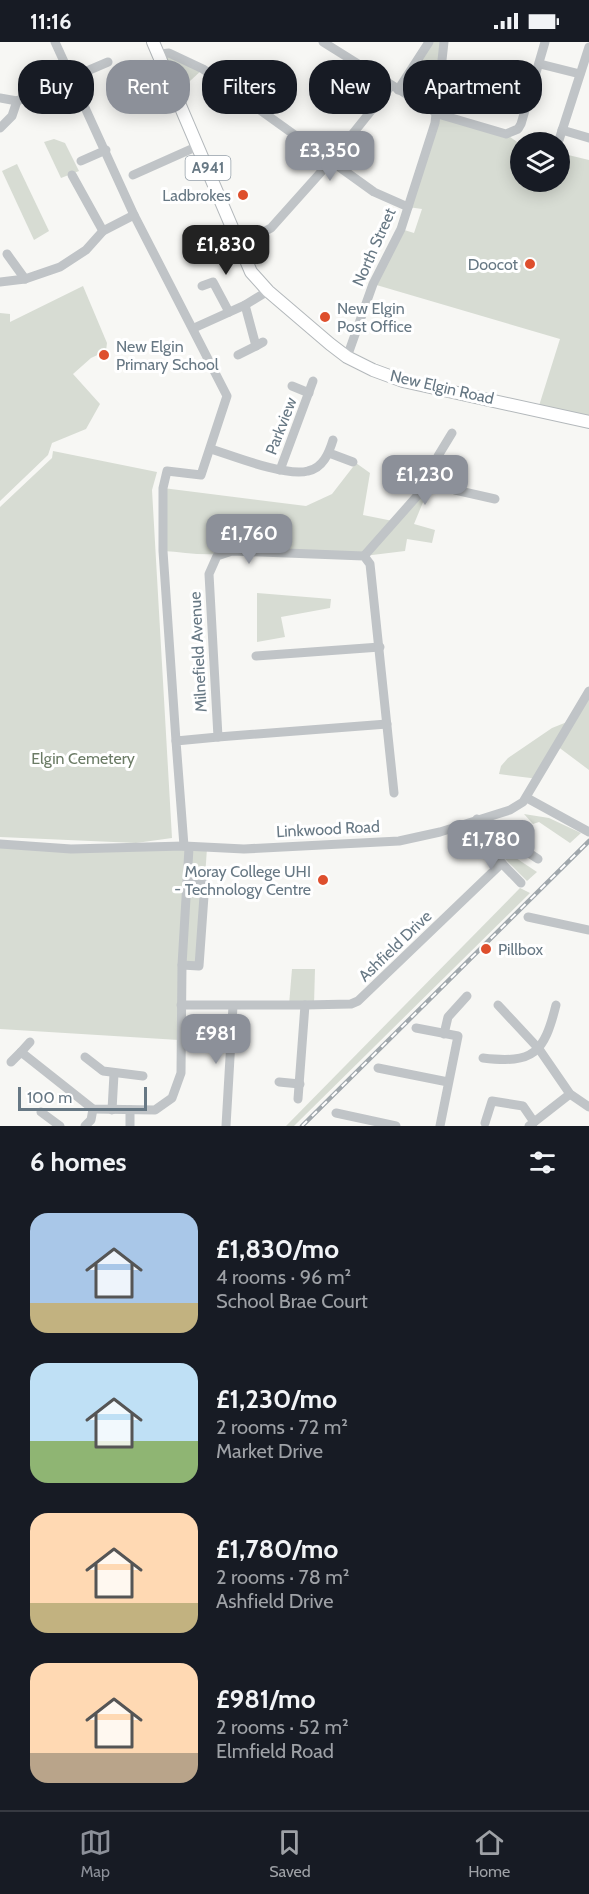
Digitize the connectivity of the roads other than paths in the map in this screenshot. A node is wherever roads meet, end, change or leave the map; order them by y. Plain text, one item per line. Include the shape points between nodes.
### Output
1 (55, 42) edge
2 (153, 42) edge
3 (323, 42) edge
4 (429, 42) edge
5 (444, 42) edge
6 (545, 42) edge
7 (589, 47) edge
8 (160, 54) junction
9 (64, 60) edge
10 (442, 60) edge
11 (541, 60) edge
12 (542, 64) edge
13 (580, 74) junction
14 (395, 88) junction
15 (403, 93) edge
16 (0, 98) edge
17 (16, 101) joint
18 (89, 114) edge
19 (438, 114) joint
20 (524, 114) edge
21 (0, 128) edge
22 (589, 138) edge
23 (198, 146) junction
24 (106, 150) junction
25 (81, 161) dead end
26 (330, 162) junction
27 (72, 175) dead end
28 (133, 175) dead end
29 (408, 207) junction
30 (134, 214) junction
31 (103, 231) junction
32 (239, 245) junction
33 (7, 254) dead end
34 (25, 279) junction
35 (0, 282) edge
36 (202, 286) dead end
37 (268, 291) junction
38 (245, 305) junction
39 (229, 312) junction
40 (194, 328) junction
41 (238, 355) dead end
42 (347, 357) junction
43 (313, 381) dead end
44 (292, 386) dead end
45 (309, 393) junction
46 (589, 422) edge
47 (452, 433) dead end
48 (333, 440) dead end
49 (211, 449) junction
50 (329, 453) junction
51 (352, 462) dead end
52 (280, 470) junction
53 (433, 478) junction
54 (495, 499) dead end
55 (364, 556) junction
56 (380, 647) junction
57 (256, 656) dead end
58 (589, 692) edge
59 (387, 724) junction
60 (218, 737) junction
61 (176, 741) junction
62 (394, 793) dead end
63 (527, 798) junction
64 (477, 819) junction
65 (586, 830) edge
66 (0, 844) edge
67 (186, 847) junction
68 (488, 849) dead end
69 (538, 859) dead end
70 (502, 863) junction
71 (188, 881) junction
72 (521, 883) dead end
73 (528, 917) dead end
74 (589, 930) edge
75 (182, 964) junction
76 (467, 996) dead end
77 (180, 1005) junction
78 (305, 1005) junction
79 (498, 1005) dead end
80 (556, 1005) dead end
81 (233, 1006) junction
82 (416, 1028) dead end
83 (444, 1034) junction
84 (30, 1042) dead end
85 (539, 1050) junction
86 (21, 1052) junction
87 (85, 1057) dead end
88 (483, 1058) dead end
89 (11, 1062) dead end
90 (378, 1068) dead end
91 (114, 1074) junction
92 (143, 1076) dead end
93 (279, 1082) dead end
94 (448, 1082) junction
95 (300, 1084) junction
96 (570, 1094) junction
97 (298, 1099) dead end
98 (589, 1107) edge
99 (93, 1109) junction
100 (112, 1110) junction
101 (130, 1110) junction
102 (41, 1112) dead end
103 (336, 1113) dead end
104 (485, 1123) dead end
105 (531, 1124) edge
106 (60, 1126) edge
107 (85, 1126) edge
108 (130, 1126) edge
109 (226, 1126) edge
110 (396, 1126) edge
111 (440, 1126) edge

1 - 9 street
2 - 8 main road, A941
3 - 14 street
4 - 14 street
5 - 10 street, North Street
6 - 11 street
7 - 13 street
8 - 23 main road, A941
8 - 26 street via 169,52 203,69
12 - 13 street
13 - 22 street via 561,135
14 - 15 street
14 - 26 street
16 - 17 street
17 - 21 street via 12,116
18 - 24 street
19 - 20 street via 506,134 513,133
19 - 29 street, North Street
23 - 28 street
23 - 32 main road, A941
24 - 25 street
24 - 30 street
26 - 29 street via 374,192
26 - 32 street via 271,228
27 - 31 street
29 - 42 street, North Street via 373,284
30 - 31 street
30 - 40 street
31 - 34 street via 86,250 60,267
32 - 37 main road, A941 via 251,272
33 - 34 street
34 - 35 street
36 - 39 street via 213,282
37 - 38 street
37 - 42 main road, New Elgin Road / A941
38 - 39 street
38 - 41 street via 260,344
39 - 40 street
40 - 49 street via 227,396
42 - 46 main road, New Elgin Road / A941 via 403,381
43 - 45 street, Parkview
44 - 45 street, Parkview
45 - 52 street, Parkview
47 - 53 street via 438,456
48 - 50 street
49 - 52 street
49 - 61 street, Milnefield Avenue via 201,475 167,471 164,488 163,551
50 - 51 street
50 - 52 street via 322,463 308,471
53 - 54 street via 455,490
53 - 55 street
55 - 56 street via 373,574
55 - 60 street, Milnefield Avenue via 232,551 217,556 208,574
56 - 57 street
56 - 59 street
58 - 63 street
59 - 60 street
59 - 62 street
60 - 61 street
61 - 67 street, Milnefield Avenue
63 - 64 street, Linkwood Road via 510,810
63 - 65 street
64 - 67 street, Linkwood Road via 399,841 244,849
64 - 69 street
66 - 67 street, Linkwood Road via 71,849
67 - 71 street, Milnefield Avenue
68 - 70 street
70 - 72 street
70 - 78 street, Ashfield Drive via 358,1001
71 - 75 street, Milnefield Avenue
71 - 75 street via 205,882 199,966
73 - 74 street
75 - 77 street, Milnefield Avenue
76 - 83 street via 448,1017
77 - 81 street, Ashfield Drive
77 - 101 street, Milnefield Avenue via 181,1073 172,1098 155,1110
78 - 81 street, Ashfield Drive
78 - 95 street
79 - 85 street
80 - 85 street via 549,1035
81 - 109 street
82 - 83 street
83 - 94 street via 458,1036
84 - 86 street
85 - 88 street via 515,1061
85 - 96 street
86 - 89 street
86 - 99 street
87 - 91 street via 96,1067
90 - 94 street
91 - 92 street
91 - 100 street
93 - 95 street
94 - 111 street
95 - 97 street
96 - 98 street
96 - 105 street
99 - 100 street, Milnefield Avenue
99 - 107 street
100 - 101 street, Milnefield Avenue
101 - 108 street
102 - 106 street
103 - 110 street
104 - 105 street via 492,1101 523,1106

